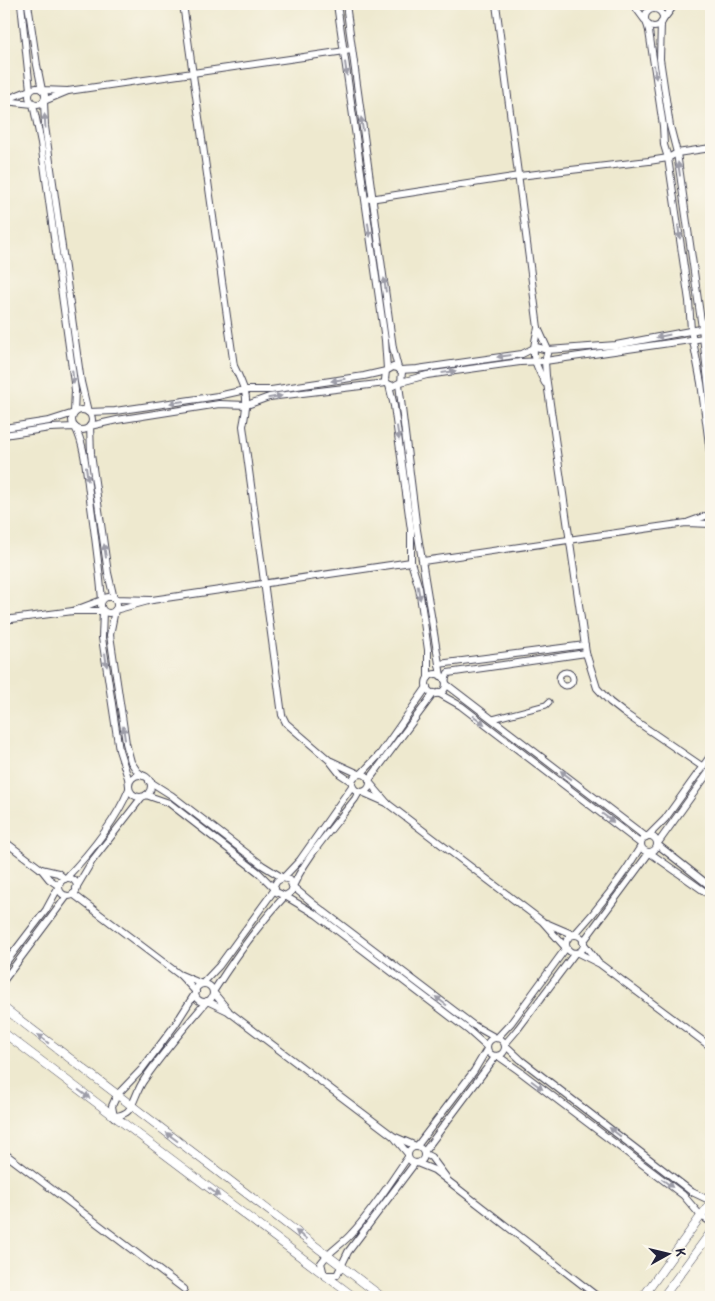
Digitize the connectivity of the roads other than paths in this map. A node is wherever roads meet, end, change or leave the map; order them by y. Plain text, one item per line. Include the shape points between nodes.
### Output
1 (21, 4) edge
2 (28, 4) edge
3 (183, 4) edge
4 (337, 4) edge
5 (346, 4) edge
6 (496, 4) edge
7 (633, 4) edge
8 (675, 4) edge
9 (654, 6) edge
10 (30, 18) junction
11 (22, 19) junction
12 (645, 22) junction
13 (662, 22) junction
14 (352, 50) junction
15 (344, 52) junction
16 (192, 73) junction
17 (30, 90) junction
18 (42, 90) junction
19 (68, 91) junction
20 (4, 101) edge
21 (44, 101) junction
22 (33, 104) junction
23 (711, 148) edge
24 (677, 153) junction
25 (668, 158) junction
26 (48, 171) junction
27 (519, 176) junction
28 (373, 198) junction
29 (364, 200) junction
30 (66, 300) junction
31 (387, 305) junction
32 (380, 306) junction
33 (711, 327) edge
34 (538, 328) junction
35 (702, 328) junction
36 (691, 330) junction
37 (711, 336) edge
38 (703, 338) junction
39 (692, 339) junction
40 (532, 349) junction
41 (548, 350) junction
42 (475, 360) junction
43 (545, 361) junction
44 (534, 362) junction
45 (476, 368) junction
46 (399, 369) junction
47 (386, 370) junction
48 (400, 383) junction
49 (388, 384) junction
50 (548, 388) junction
51 (245, 390) junction
52 (247, 405) junction
53 (711, 408) edge
54 (88, 412) junction
55 (74, 414) junction
56 (90, 426) junction
57 (75, 427) junction
58 (4, 428) edge
59 (4, 435) edge
60 (711, 460) edge
61 (409, 491) junction
62 (711, 514) edge
63 (686, 523) junction
64 (711, 524) edge
65 (570, 540) junction
66 (423, 561) junction
67 (411, 562) junction
68 (263, 584) junction
69 (114, 599) junction
70 (102, 600) junction
71 (152, 600) junction
72 (115, 610) junction
73 (73, 611) junction
74 (103, 611) junction
75 (4, 620) edge
76 (585, 645) junction
77 (586, 653) junction
78 (439, 664) junction
79 (428, 678) junction
80 (444, 680) junction
81 (427, 687) junction
82 (436, 693) junction
83 (549, 702) dead end
84 (493, 719) junction
85 (711, 755) edge
86 (329, 760) junction
87 (703, 767) junction
88 (711, 769) edge
89 (360, 774) junction
90 (143, 776) junction
91 (149, 781) junction
92 (370, 782) junction
93 (352, 784) junction
94 (129, 788) junction
95 (360, 792) junction
96 (591, 795) junction
97 (144, 796) junction
98 (586, 801) junction
99 (388, 804) junction
100 (111, 823) junction
101 (118, 828) junction
102 (647, 836) junction
103 (4, 841) edge
104 (658, 844) junction
105 (641, 845) junction
106 (649, 853) junction
107 (41, 869) junction
108 (283, 878) junction
109 (65, 879) junction
110 (59, 886) junction
111 (292, 886) junction
112 (711, 887) edge
113 (275, 890) junction
114 (72, 893) junction
115 (285, 896) junction
116 (711, 896) edge
117 (324, 916) junction
118 (542, 921) junction
119 (574, 935) junction
120 (584, 943) junction
121 (566, 948) junction
122 (576, 953) junction
123 (600, 964) junction
124 (4, 965) edge
125 (180, 975) junction
126 (4, 980) edge
127 (202, 984) junction
128 (196, 992) junction
129 (213, 992) junction
130 (206, 1001) junction
131 (4, 1008) edge
132 (228, 1011) junction
133 (458, 1018) junction
134 (4, 1033) edge
135 (496, 1038) junction
136 (505, 1045) junction
137 (487, 1048) junction
138 (711, 1048) edge
139 (497, 1056) junction
140 (117, 1095) junction
141 (131, 1106) junction
142 (114, 1116) junction
143 (393, 1136) junction
144 (416, 1146) junction
145 (4, 1153) edge
146 (424, 1153) junction
147 (408, 1156) junction
148 (416, 1163) junction
149 (450, 1182) junction
150 (711, 1202) edge
151 (701, 1216) junction
152 (711, 1222) edge
153 (711, 1232) edge
154 (326, 1255) junction
155 (342, 1267) junction
156 (324, 1275) junction
157 (184, 1289) dead end
158 (354, 1297) edge
159 (382, 1297) edge
160 (598, 1297) edge
161 (643, 1297) edge
162 (663, 1297) edge

1 - 11 street
2 - 10 street
3 - 16 street
4 - 15 street
5 - 14 street
6 - 27 street
7 - 12 street
8 - 13 street
9 - 12 street via 646,12
9 - 13 street via 662,12
10 - 11 street
10 - 18 street
11 - 17 street
12 - 13 street via 653,27
12 -> 25 street
13 - 24 street via 660,59
14 - 15 street
28 -> 14 street
15 - 16 street
15 -> 29 street
16 - 19 street
16 - 51 street via 234,366
17 - 18 street
17 - 20 street
17 - 22 street via 28,97
18 - 19 street
18 - 21 street
19 - 21 street
20 - 22 street
21 - 22 street
26 -> 21 street
22 - 26 street
23 - 24 street
24 - 25 street
35 -> 24 street
25 - 27 street
25 -> 36 street
26 - 30 street
27 - 28 street
27 - 34 street
28 - 29 street
31 -> 28 street
29 -> 32 street
30 - 54 street
30 -> 55 street via 75,390
31 - 32 street
31 - 46 street
32 - 47 street
33 - 35 street
34 - 40 street
34 - 41 street
35 - 36 street
35 - 38 street
36 - 39 street
36 -> 41 street via 616,344
37 - 38 street
38 - 39 street
38 - 53 street
39 - 43 street
39 - 60 street
40 - 41 street
40 -> 42 street via 522,354
40 - 44 street
41 - 43 street
42 - 45 street
42 - 46 street
43 - 44 street
43 - 50 street
44 - 45 street
44 - 50 street
48 -> 45 street via 427,375
46 - 47 street
46 - 48 street
47 - 49 street via 384,377
47 -> 51 street via 271,390
48 - 49 street
48 - 61 street
52 -> 49 street via 269,398
49 -> 61 street
50 - 65 street
51 - 52 street
51 -> 54 street
52 - 56 street via 219,404
52 - 68 street via 243,426
54 - 55 street via 79,410
54 - 56 street via 92,418
55 - 57 street
55 - 58 street
56 - 57 street via 85,430
69 -> 56 street via 92,463
57 - 59 street
57 -> 70 street via 84,453
61 - 66 street
61 - 67 street
62 - 63 street
63 - 64 street
63 - 65 street
65 - 66 street
65 - 76 street
66 - 78 street
67 - 68 street
67 -> 79 street via 423,614
68 - 71 street
68 - 86 street via 282,715 286,723
69 - 70 street via 106,597
69 - 71 street
69 - 72 street via 117,604
70 - 73 street
70 - 74 street via 100,607
71 - 72 street
72 - 74 street via 111,613
90 -> 72 street via 132,762 126,742 110,635
73 - 74 street
73 - 75 street
74 -> 94 street via 102,638 119,750
76 - 77 street
76 - 78 street
77 - 80 street via 448,673
77 - 87 street via 597,688 610,702
78 - 80 street
79 - 80 street via 436,674
79 - 81 street
80 - 82 street via 443,691
80 - 84 street
81 - 82 street
81 - 89 street via 380,754
82 - 92 street
82 -> 98 street via 461,706
83 - 84 street
96 -> 84 street
85 - 87 street
86 - 89 street
86 - 93 street
87 - 102 street via 665,818
88 - 104 street
89 - 92 street
89 - 93 street via 354,777
90 - 91 street
90 - 94 street via 135,776
91 - 97 street via 150,789
91 - 108 street
92 - 95 street via 367,790
92 - 99 street
93 - 95 street
93 - 108 street via 300,860
94 - 97 street via 134,795
94 - 100 street
95 - 99 street
95 - 111 street
96 - 98 street
96 - 102 street
97 - 101 street
97 - 113 street via 169,803 258,872
98 -> 105 street
99 - 118 street
100 - 101 street
100 - 109 street via 84,860
101 - 114 street
102 - 104 street via 655,838
102 - 105 street
103 - 107 street
104 - 106 street via 655,851
104 - 112 street
105 - 106 street
105 - 119 street via 630,864
106 - 116 street
106 - 120 street
107 - 109 street
107 - 110 street
108 - 111 street via 290,880
108 - 113 street via 277,881
109 - 110 street
109 - 114 street via 73,881
110 - 114 street via 62,894
110 - 124 street via 46,910
111 - 115 street via 291,892
111 - 117 street
113 - 115 street
113 - 127 street
114 - 125 street
114 - 126 street
115 - 117 street
115 - 129 street
117 - 133 street
118 - 119 street
118 - 121 street
119 - 120 street
119 - 121 street via 567,938
120 - 122 street
120 - 123 street
121 - 122 street
121 - 135 street via 511,1023
122 - 123 street
122 - 136 street
123 - 138 street
125 - 127 street
125 - 128 street
127 - 128 street
127 - 129 street via 210,986
128 - 130 street via 198,999
128 - 140 street via 148,1061
129 - 130 street
129 - 132 street
130 - 132 street
130 - 141 street via 143,1081
140 -> 131 street
132 - 143 street
133 - 135 street
133 - 137 street
134 -> 142 street
135 - 136 street
135 - 137 street via 490,1040
136 - 139 street via 504,1052
150 -> 136 street via 692,1192
137 - 139 street via 491,1055
137 - 144 street via 474,1071
139 - 146 street
139 -> 151 street via 683,1195
140 - 141 street
140 - 142 street via 112,1106
141 - 142 street via 125,1114
154 -> 141 street
142 -> 156 street
143 - 144 street
143 - 147 street
144 - 146 street
144 - 147 street via 409,1150
145 - 157 street
146 - 148 street via 422,1161
146 - 149 street
147 - 148 street
147 - 154 street via 352,1234
148 - 149 street via 434,1170
148 - 155 street via 348,1252
149 - 160 street
150 - 151 street
151 - 152 street
151 - 161 street
153 - 162 street
154 - 155 street
154 - 156 street via 321,1263
155 - 156 street via 337,1275
155 - 159 street
156 - 158 street

